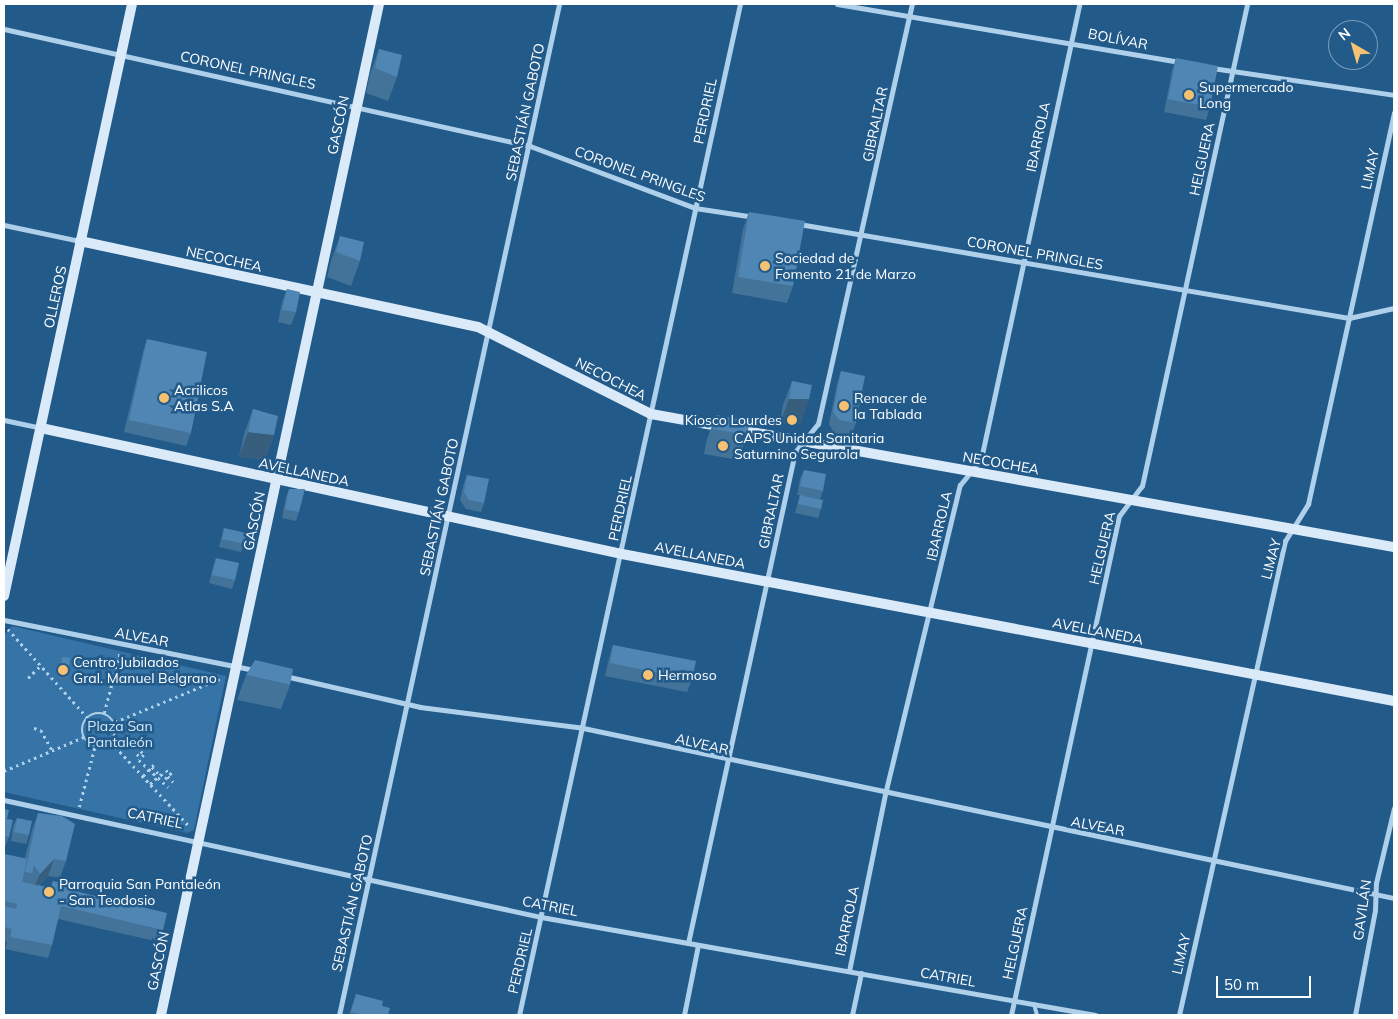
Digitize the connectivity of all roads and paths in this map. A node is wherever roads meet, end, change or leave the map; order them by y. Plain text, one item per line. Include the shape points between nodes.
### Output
1 (132, 4) edge
2 (378, 4) edge
3 (559, 4) edge
4 (740, 4) edge
5 (837, 4) edge
6 (912, 4) edge
7 (1079, 4) edge
8 (1247, 4) edge
9 (909, 16) junction
10 (4, 29) edge
11 (1070, 41) junction
12 (122, 55) junction
13 (1194, 64) edge
14 (1203, 66) edge
15 (1232, 72) junction
16 (1394, 95) edge
17 (356, 104) junction
18 (1394, 112) edge
19 (530, 146) junction
20 (695, 208) junction
21 (764, 219) edge
22 (794, 224) edge
23 (4, 225) edge
24 (862, 234) junction
25 (80, 241) junction
26 (1022, 263) junction
27 (1186, 290) junction
28 (318, 294) junction
29 (1394, 308) edge
30 (1349, 318) junction
31 (489, 330) junction
32 (651, 414) junction
33 (4, 420) edge
34 (41, 428) junction
35 (806, 440) junction
36 (970, 472) junction
37 (276, 481) junction
38 (1131, 499) junction
39 (448, 517) junction
40 (1293, 528) junction
41 (1394, 547) edge
42 (622, 554) junction
43 (768, 581) junction
44 (4, 596) edge
45 (930, 613) junction
46 (4, 620) edge
47 (8, 628) dead end
48 (1092, 645) junction
49 (120, 650) dead end
50 (40, 666) junction
51 (236, 666) junction
52 (265, 672) edge
53 (275, 674) edge
54 (1256, 674) junction
55 (226, 676) dead end
56 (28, 678) dead end
57 (1394, 701) edge
58 (410, 704) junction
59 (104, 714) junction
60 (87, 718) junction
61 (115, 722) junction
62 (34, 728) dead end
63 (583, 728) junction
64 (84, 737) junction
65 (111, 742) junction
66 (95, 746) junction
67 (52, 750) junction
68 (141, 751) dead end
69 (138, 754) dead end
70 (141, 758) junction
71 (727, 761) junction
72 (156, 762) dead end
73 (152, 767) junction
74 (148, 770) junction
75 (166, 770) dead end
76 (4, 771) edge
77 (170, 774) junction
78 (160, 775) junction
79 (143, 776) junction
80 (156, 779) junction
81 (173, 782) dead end
82 (150, 784) junction
83 (168, 787) dead end
84 (885, 794) junction
85 (4, 800) edge
86 (1394, 808) edge
87 (78, 809) dead end
88 (1052, 828) junction
89 (196, 835) junction
90 (1214, 861) junction
91 (369, 877) junction
92 (1376, 895) junction
93 (1394, 898) edge
94 (541, 917) junction
95 (688, 943) junction
96 (698, 945) junction
97 (848, 971) junction
98 (861, 973) junction
99 (1014, 1000) junction
100 (1034, 1004) junction
101 (160, 1015) edge
102 (339, 1015) edge
103 (519, 1015) edge
104 (684, 1015) edge
105 (852, 1015) edge
106 (1011, 1015) edge
107 (1038, 1015) edge
108 (1095, 1015) edge
109 (1179, 1015) edge
110 (1355, 1015) edge

1 - 12 street, OLLEROS
2 - 17 street, GASCÓN
3 - 19 street, SEBASTIÁN GABOTO
4 - 20 street, PERDRIEL
5 - 9 street, BOLÍVAR
6 - 9 street, GIBRALTAR
7 - 11 street, IBARROLA
8 - 15 street, HELGUERA
9 - 11 street, BOLÍVAR
9 - 24 street, GIBRALTAR
10 - 12 street, CORONEL PRINGLES
11 - 13 street, BOLÍVAR
11 - 26 street, IBARROLA
12 - 17 street, CORONEL PRINGLES
12 - 25 street, OLLEROS
14 - 15 street
15 - 16 street
15 - 27 street, HELGUERA
17 - 19 street, CORONEL PRINGLES
17 - 28 street, GASCÓN
18 - 30 street, LIMAY
19 - 20 street, CORONEL PRINGLES
19 - 31 street, SEBASTIÁN GABOTO
20 - 21 street, CORONEL PRINGLES
20 - 32 street, PERDRIEL
22 - 24 street, CORONEL PRINGLES
23 - 25 street, NECOCHEA
24 - 26 street, CORONEL PRINGLES
24 - 35 street, GIBRALTAR via 818,424
25 - 28 street, NECOCHEA
25 - 34 street, OLLEROS
26 - 27 street, CORONEL PRINGLES
26 - 36 street, IBARROLA via 981,459
27 - 30 street, CORONEL PRINGLES
27 - 38 street, HELGUERA via 1142,486
28 - 31 street, NECOCHEA
28 - 37 street, GASCÓN
29 - 30 street, CORONEL PRINGLES
30 - 40 street, LIMAY via 1308,504
31 - 32 street, NECOCHEA
31 - 39 street, SEBASTIÁN GABOTO
32 - 35 street, NECOCHEA
32 - 42 street, PERDRIEL
33 - 34 street, AVELLANEDA
34 - 37 street, AVELLANEDA
34 - 44 street, OLLEROS
35 - 36 street, NECOCHEA
35 - 43 street, GIBRALTAR via 795,452
36 - 38 street, NECOCHEA
36 - 45 street, IBARROLA via 960,485
37 - 39 street, AVELLANEDA
37 - 51 street, GASCÓN
38 - 40 street, NECOCHEA
38 - 48 street, HELGUERA via 1119,516
39 - 42 street, AVELLANEDA
39 - 58 street, SEBASTIÁN GABOTO
40 - 41 street, NECOCHEA
40 - 54 street, LIMAY via 1285,541
42 - 43 street, AVELLANEDA
42 - 63 street, PERDRIEL
43 - 45 street, AVELLANEDA
43 - 71 street, GIBRALTAR
45 - 48 street, AVELLANEDA
45 - 84 street, IBARROLA
46 - 51 street, ALVEAR
47 - 50 path
48 - 54 street, AVELLANEDA
48 - 88 street, HELGUERA
49 - 59 path
50 - 56 path
50 - 60 path
51 - 52 street, ALVEAR
51 - 89 street, GASCÓN
53 - 58 street, ALVEAR
54 - 57 street, AVELLANEDA
54 - 90 street, LIMAY
55 - 61 path
58 - 63 street, ALVEAR
58 - 91 street, SEBASTIÁN GABOTO
59 - 60 path
59 - 61 path
60 - 64 path
61 - 65 path
62 - 67 path via 41,730
63 - 71 street, ALVEAR
63 - 94 street, PERDRIEL
64 - 66 path
64 - 67 path
65 - 66 path
65 - 79 path
66 - 87 path
67 - 76 path
68 - 70 path
69 - 70 path
70 - 74 path
71 - 84 street, ALVEAR
71 - 95 street, GIBRALTAR
72 - 73 path
73 - 74 path
73 - 78 path
74 - 79 path
74 - 80 path
75 - 77 path
77 - 78 path
77 - 81 path
78 - 80 path
79 - 82 path
80 - 82 path
80 - 83 path
82 - 89 path
84 - 88 street, ALVEAR
84 - 97 street, IBARROLA
85 - 89 street, CATRIEL
86 - 92 street, GAVILÁN
88 - 90 street, ALVEAR
88 - 99 street, HELGUERA
89 - 91 street, CATRIEL
89 - 101 street, GASCÓN
90 - 92 street, ALVEAR
90 - 109 street, LIMAY
91 - 94 street, CATRIEL
91 - 102 street, SEBASTIÁN GABOTO
92 - 93 street, ALVEAR
92 - 110 street, GAVILÁN
94 - 95 street, CATRIEL
94 - 103 street, PERDRIEL
95 - 96 street, CATRIEL
96 - 97 street, CATRIEL
96 - 104 street
97 - 98 street, CATRIEL
98 - 99 street, CATRIEL
98 - 105 street, IBARROLA
99 - 100 street, CATRIEL
99 - 106 street, HELGUERA
100 - 107 lane
100 - 108 street, CATRIEL

